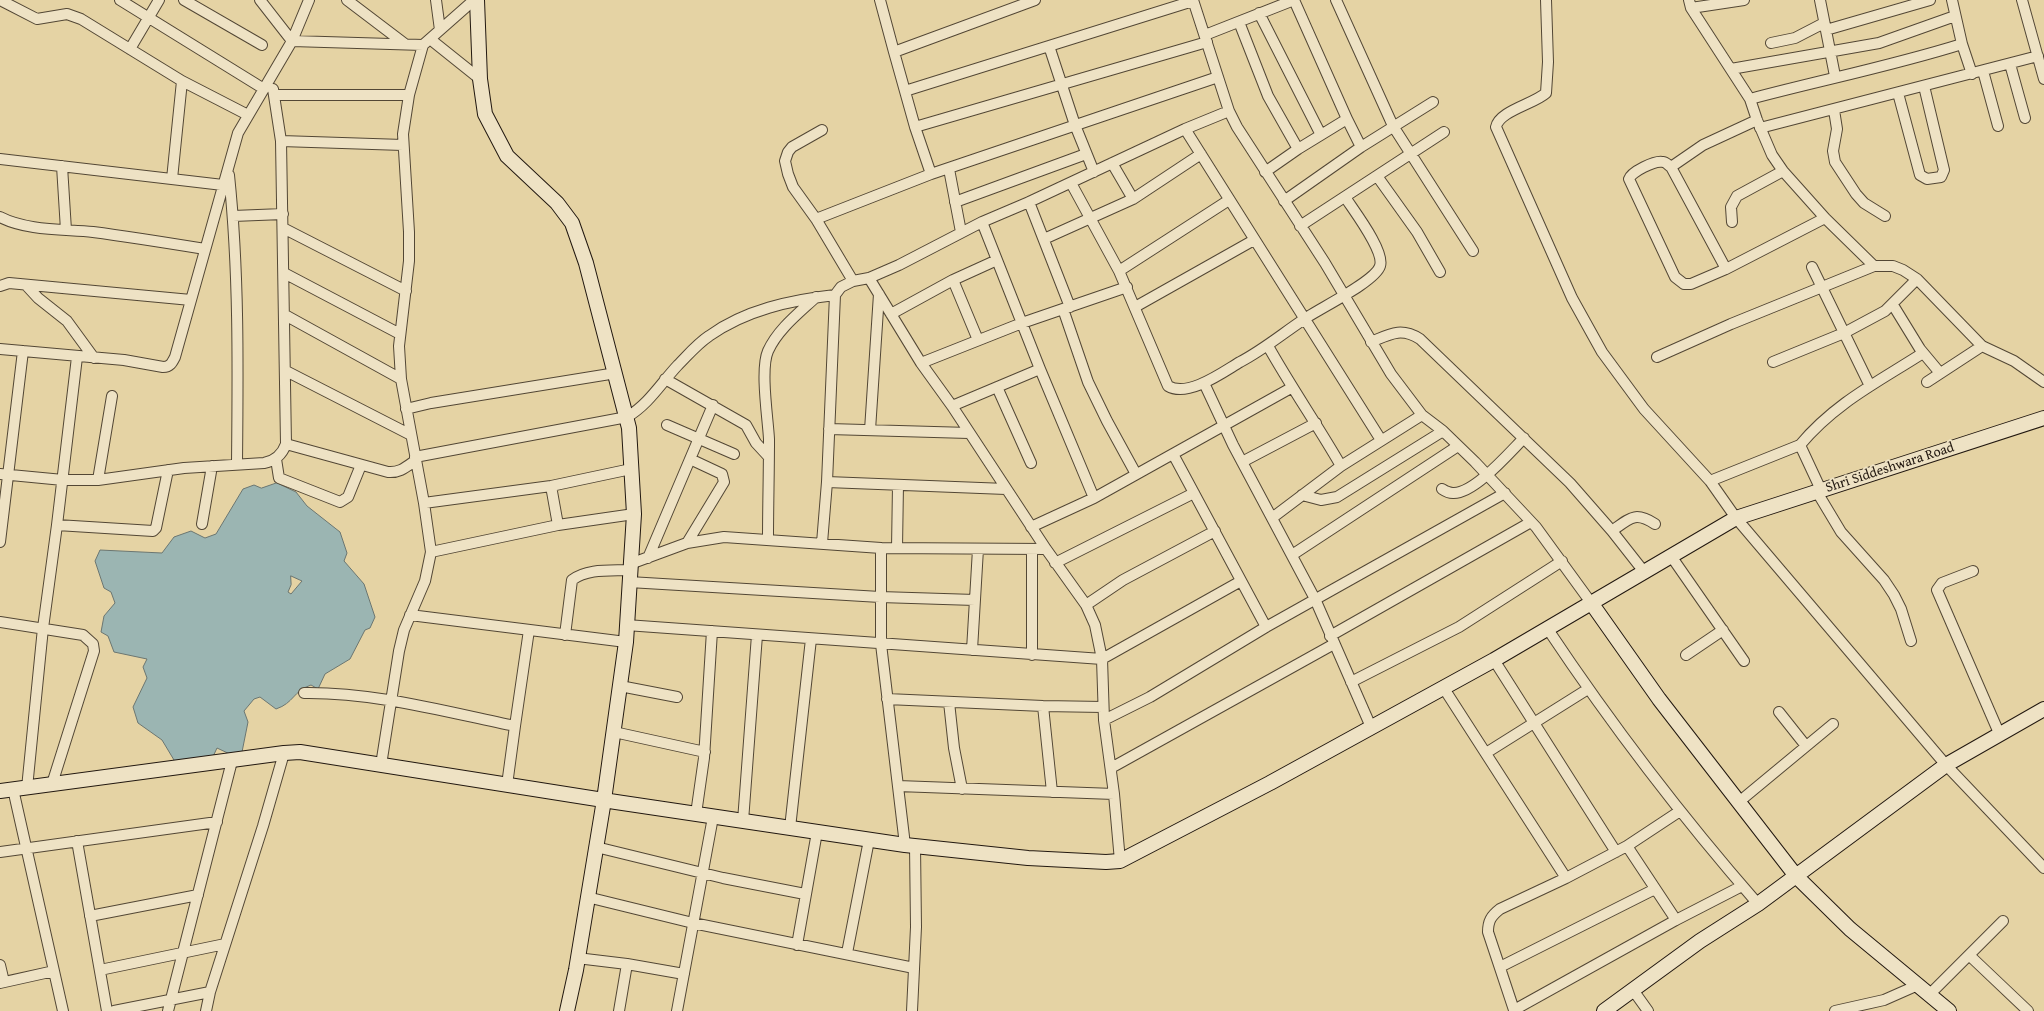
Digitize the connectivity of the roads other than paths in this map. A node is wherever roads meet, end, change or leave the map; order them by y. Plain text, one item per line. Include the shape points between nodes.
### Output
1 (0, 0) edge
2 (120, 0) edge
3 (159, 0) edge
4 (184, 0) edge
5 (261, 0) edge
6 (310, 0) edge
7 (347, 0) edge
8 (436, 0) edge
9 (474, 0) edge
10 (477, 0) edge
11 (880, 0) edge
12 (1035, 0) edge
13 (1193, 0) edge
14 (1294, 0) edge
15 (1336, 0) edge
16 (1546, 0) edge
17 (1744, 0) edge
18 (1820, 0) edge
19 (1930, 0) edge
20 (1952, 0) edge
21 (2022, 0) edge
22 (1690, 4) edge
23 (1259, 14) junction
24 (1955, 16) junction
25 (148, 19) junction
26 (1239, 22) junction
27 (1825, 26) junction
28 (440, 30) junction
29 (1206, 38) junction
30 (292, 41) junction
31 (427, 42) junction
32 (1771, 43) dead end
33 (405, 44) junction
34 (1962, 44) junction
35 (262, 45) dead end
36 (1049, 46) junction
37 (130, 49) junction
38 (1830, 51) junction
39 (894, 52) junction
40 (2038, 56) junction
41 (2010, 64) junction
42 (1731, 69) junction
43 (1983, 71) junction
44 (1972, 74) junction
45 (1835, 76) junction
46 (271, 77) junction
47 (1218, 77) junction
48 (480, 79) junction
49 (2044, 79) edge
50 (182, 81) junction
51 (1062, 84) junction
52 (1924, 86) junction
53 (264, 89) junction
54 (905, 91) junction
55 (1898, 93) junction
56 (274, 95) junction
57 (409, 95) junction
58 (1750, 99) junction
59 (1433, 102) dead end
60 (1834, 110) junction
61 (1229, 111) junction
62 (248, 116) junction
63 (2025, 118) dead end
64 (1347, 119) junction
65 (1758, 124) junction
66 (1075, 126) junction
67 (1394, 126) junction
68 (1998, 126) dead end
69 (915, 127) junction
70 (1185, 129) junction
71 (822, 130) dead end
72 (1444, 132) dead end
73 (1321, 135) junction
74 (281, 141) junction
75 (403, 145) junction
76 (1361, 147) junction
77 (1298, 148) junction
78 (1412, 153) junction
79 (1086, 154) junction
80 (1201, 154) junction
81 (0, 159) edge
82 (1112, 162) junction
83 (62, 166) junction
84 (1671, 167) junction
85 (228, 168) junction
86 (949, 168) junction
87 (1783, 171) junction
88 (1094, 172) junction
89 (1265, 172) junction
90 (931, 174) junction
91 (1377, 176) junction
92 (172, 179) junction
93 (1071, 183) junction
94 (223, 185) junction
95 (1346, 197) junction
96 (1133, 199) junction
97 (1229, 200) junction
98 (1284, 201) junction
99 (956, 202) junction
100 (1029, 202) junction
101 (283, 214) junction
102 (233, 216) junction
103 (1885, 216) dead end
104 (0, 217) edge
105 (1825, 218) junction
106 (816, 219) junction
107 (1091, 219) junction
108 (982, 222) junction
109 (1732, 222) dead end
110 (1300, 226) junction
111 (283, 228) junction
112 (66, 230) junction
113 (961, 232) junction
114 (1044, 239) junction
115 (1254, 240) junction
116 (205, 249) junction
117 (1473, 251) dead end
118 (997, 260) junction
119 (1874, 266) junction
120 (1812, 267) dead end
121 (1726, 269) junction
122 (1119, 271) junction
123 (1440, 272) dead end
124 (284, 273) junction
125 (869, 278) junction
126 (1917, 279) junction
127 (953, 280) junction
128 (853, 281) junction
129 (26, 285) junction
130 (0, 286) edge
131 (1127, 287) junction
132 (1822, 287) junction
133 (406, 291) junction
134 (879, 294) junction
135 (835, 295) junction
136 (1344, 296) junction
137 (817, 297) junction
138 (191, 300) junction
139 (1893, 305) junction
140 (1135, 307) junction
141 (1067, 308) junction
142 (891, 314) junction
143 (285, 315) junction
144 (1304, 319) junction
145 (1022, 323) junction
146 (1844, 333) junction
147 (400, 334) junction
148 (978, 340) junction
149 (1372, 342) junction
150 (1268, 346) junction
151 (1982, 346) junction
152 (0, 349) edge
153 (23, 351) junction
154 (1924, 353) junction
155 (77, 357) junction
156 (1657, 357) dead end
157 (94, 358) junction
158 (1773, 362) dead end
159 (921, 363) junction
160 (1040, 369) junction
161 (286, 371) junction
162 (616, 373) junction
163 (1940, 373) junction
164 (401, 379) junction
165 (665, 380) junction
166 (1204, 382) junction
167 (1927, 382) dead end
168 (2044, 382) edge
169 (1870, 386) junction
170 (997, 387) junction
171 (1291, 388) junction
172 (112, 396) dead end
173 (713, 405) junction
174 (952, 406) junction
175 (406, 409) junction
176 (1422, 415) junction
177 (627, 417) junction
178 (2044, 418) edge
179 (1316, 423) junction
180 (667, 425) dead end
181 (1223, 425) junction
182 (829, 429) junction
183 (870, 430) junction
184 (1443, 431) junction
185 (970, 433) junction
186 (410, 434) junction
187 (698, 438) junction
188 (1524, 438) junction
189 (1381, 440) junction
190 (286, 444) junction
191 (1800, 445) junction
192 (1458, 446) junction
193 (734, 454) dead end
194 (1173, 454) junction
195 (768, 456) junction
196 (276, 459) junction
197 (415, 459) junction
198 (690, 460) junction
199 (1242, 462) junction
200 (1031, 463) dead end
201 (237, 464) junction
202 (361, 465) junction
203 (212, 466) junction
204 (1341, 466) junction
205 (631, 469) junction
206 (168, 470) junction
207 (4, 474) edge
208 (1136, 474) junction
209 (1487, 474) junction
210 (63, 480) junction
211 (98, 480) junction
212 (827, 482) junction
213 (1710, 482) junction
214 (898, 485) junction
215 (551, 486) junction
216 (1006, 489) junction
217 (1442, 489) dead end
218 (1819, 491) junction
219 (1194, 493) junction
220 (1505, 493) junction
221 (1302, 495) junction
222 (1094, 498) junction
223 (424, 502) junction
224 (634, 514) junction
225 (1272, 518) junction
226 (1736, 518) junction
227 (1531, 522) junction
228 (202, 524) dead end
229 (1655, 524) dead end
230 (558, 525) junction
231 (57, 526) junction
232 (1031, 527) junction
233 (1215, 531) junction
234 (1612, 531) junction
235 (768, 540) junction
236 (0, 542) edge
237 (687, 543) junction
238 (822, 543) junction
239 (881, 548) junction
240 (897, 548) junction
241 (978, 549) junction
242 (1032, 549) junction
243 (1046, 549) junction
244 (431, 552) junction
245 (1292, 555) junction
246 (1671, 556) junction
247 (648, 558) junction
248 (1562, 561) junction
249 (1055, 563) junction
250 (1973, 570) dead end
251 (630, 572) junction
252 (1645, 573) junction
253 (1241, 581) junction
254 (880, 597) junction
255 (1315, 599) junction
256 (975, 600) junction
257 (1086, 604) junction
258 (1592, 604) junction
259 (410, 615) junction
260 (0, 622) edge
261 (626, 625) junction
262 (1266, 627) junction
263 (43, 628) junction
264 (1547, 628) junction
265 (529, 630) junction
266 (1722, 630) junction
267 (712, 631) junction
268 (565, 635) junction
269 (758, 635) junction
270 (810, 639) junction
271 (1332, 640) junction
272 (1911, 641) dead end
273 (626, 642) junction
274 (881, 644) junction
275 (972, 650) junction
276 (1032, 655) junction
277 (1686, 655) dead end
278 (1102, 659) junction
279 (1494, 660) junction
280 (1744, 661) dead end
281 (1351, 682) junction
282 (620, 686) junction
283 (1443, 687) junction
284 (1588, 689) junction
285 (304, 693) dead end
286 (677, 696) dead end
287 (887, 699) junction
288 (392, 701) junction
289 (949, 702) junction
290 (1043, 706) junction
291 (1103, 707) junction
292 (2044, 709) edge
293 (1779, 712) dead end
294 (1104, 720) junction
295 (1534, 723) junction
296 (1833, 724) dead end
297 (514, 726) junction
298 (1371, 727) junction
299 (614, 732) junction
300 (1999, 733) junction
301 (1806, 746) junction
302 (705, 752) junction
303 (284, 753) junction
304 (1486, 753) junction
305 (232, 761) junction
306 (381, 765) junction
307 (1946, 765) junction
308 (1111, 768) junction
309 (52, 784) junction
310 (507, 786) junction
311 (898, 786) junction
312 (13, 789) edge
313 (962, 789) junction
314 (1052, 792) junction
315 (1114, 794) junction
316 (604, 800) junction
317 (1740, 801) junction
318 (1680, 811) junction
319 (696, 814) junction
320 (714, 817) junction
321 (743, 821) junction
322 (217, 822) junction
323 (790, 828) junction
324 (817, 832) junction
325 (869, 840) junction
326 (77, 841) junction
327 (910, 846) junction
328 (1627, 846) junction
329 (596, 847) junction
330 (26, 848) junction
331 (0, 852) edge
332 (1616, 852) junction
333 (1120, 860) junction
334 (2044, 868) edge
335 (703, 872) junction
336 (1796, 876) junction
337 (1566, 878) junction
338 (1742, 886) junction
339 (1655, 889) junction
340 (804, 894) junction
341 (198, 895) junction
342 (588, 897) junction
343 (1758, 904) junction
344 (90, 916) junction
345 (1676, 920) junction
346 (2003, 921) dead end
347 (694, 923) junction
348 (225, 944) junction
349 (797, 944) junction
350 (182, 953) junction
351 (847, 953) junction
352 (1969, 955) junction
353 (577, 958) junction
354 (627, 964) junction
355 (0, 965) edge
356 (1500, 967) junction
357 (914, 968) junction
358 (54, 970) junction
359 (100, 970) junction
360 (684, 974) junction
361 (2, 982) edge
362 (1918, 985) junction
363 (1633, 990) junction
364 (210, 992) junction
365 (1930, 994) junction
366 (170, 1000) junction
367 (1514, 1010) edge
368 (62, 1011) edge
369 (107, 1011) edge
370 (114, 1011) edge
371 (168, 1011) edge
372 (206, 1011) edge
373 (566, 1011) edge
374 (619, 1011) edge
375 (677, 1011) edge
376 (912, 1011) edge
377 (1604, 1011) edge
378 (1648, 1011) edge
379 (1835, 1011) edge
380 (1949, 1011) edge
381 (2028, 1011) edge

1 - 37 street via 37,19 67,14 81,19
2 - 25 street
3 - 25 street
4 - 35 street
5 - 30 street
6 - 30 street
7 - 33 street
8 - 28 street
9 - 28 street
10 - 48 street
11 - 39 street
12 - 39 street
13 - 29 street
13 - 36 street
14 - 23 street
14 - 64 street
15 - 67 street
16 - 213 street via 1546,93 1538,100 1500,118 1496,127 1498,134 1572,298 1602,352 1644,409
17 - 22 street
18 - 27 street
19 - 27 street
20 - 24 street
21 - 40 street
22 - 42 street
23 - 26 street
23 - 73 street
24 - 34 street
24 - 38 street via 1879,43
25 - 37 street
25 - 53 street
26 - 29 street
26 - 77 street via 1268,96
27 - 32 street via 1795,38
27 - 38 street
28 - 31 street
29 - 47 street
29 - 51 street
30 - 33 street
30 - 46 street
31 - 33 street
31 - 48 street
31 - 57 street
34 - 44 street
34 - 45 street via 1887,66
36 - 51 street
36 - 54 street
37 - 50 street
38 - 42 street
38 - 45 street
39 - 54 street
40 - 41 street
40 - 49 street
41 - 43 street
41 - 63 street
42 - 58 street
43 - 44 street
43 - 68 street
44 - 52 street
45 - 58 street
46 - 53 street
46 - 56 street
47 - 61 street
47 - 66 street
48 - 162 street via 485,114 507,156 557,203 572,223 586,263
50 - 62 street
50 - 92 street
51 - 66 street
51 - 69 street
52 - 55 street
52 - 55 street via 1944,170 1941,177 1927,180 1920,175
53 - 62 street
54 - 69 street
55 - 60 street
56 - 57 street
56 - 74 street
57 - 75 street
58 - 65 street
59 - 67 street
60 - 65 street
60 - 103 street via 1837,129 1833,151 1835,162 1864,203
61 - 70 street
61 - 89 street
62 - 85 street via 238,133
64 - 73 street
64 - 76 street
65 - 84 street via 1703,145
65 - 87 street via 1772,155
66 - 79 street
66 - 86 street
67 - 76 street
67 - 78 street
69 - 90 street
70 - 80 street
70 - 82 street
71 - 106 street via 792,147 785,161 793,187
72 - 78 street
73 - 77 street
74 - 75 street
74 - 101 street
75 - 133 street via 409,232
76 - 98 street
77 - 89 street
78 - 91 street
78 - 117 street
79 - 88 street
79 - 99 street
80 - 96 street
80 - 97 street
81 - 83 street
82 - 88 street
82 - 96 street
83 - 92 street
83 - 112 street
84 - 121 street
84 - 121 street via 1664,162 1658,162 1634,172 1629,179 1675,277 1684,284 1691,284
85 - 94 street
85 - 102 street
86 - 90 street
86 - 99 street
87 - 105 street
87 - 109 street via 1737,196 1731,207
88 - 93 street
89 - 98 street
90 - 106 street
91 - 95 street
91 - 123 street
92 - 94 street
93 - 100 street
93 - 107 street
94 - 116 street
95 - 110 street
95 - 136 street via 1379,251 1380,266 1375,274
96 - 107 street
97 - 115 street
97 - 122 street
98 - 110 street
99 - 113 street
100 - 108 street
100 - 114 street
101 - 102 street
101 - 111 street
102 - 201 street via 239,348
104 - 112 street via 41,228
105 - 119 street
105 - 121 street
106 - 128 street
107 - 114 street
107 - 122 street
108 - 113 street
108 - 118 street
110 - 136 street
111 - 124 street
111 - 133 street
112 - 116 street
113 - 125 street
114 - 141 street
115 - 140 street
115 - 144 street
116 - 138 street
118 - 127 street
118 - 145 street
119 - 126 street via 1893,266
119 - 132 street
120 - 132 street
122 - 131 street
124 - 143 street
124 - 147 street
125 - 128 street
125 - 134 street
126 - 139 street
126 - 151 street
127 - 142 street
127 - 148 street
128 - 135 street via 841,287
129 - 130 street via 9,283
129 - 138 street
129 - 157 street via 67,321
131 - 140 street
131 - 141 street
132 - 146 street
132 - 156 street
133 - 147 street
134 - 142 street
134 - 183 street
135 - 137 street
135 - 182 street
136 - 144 street
136 - 149 street
137 - 165 street via 767,308 726,324 696,346
137 - 195 street via 789,322 767,353 765,369
138 - 157 street via 175,357 167,367
139 - 146 street
139 - 154 street
140 - 166 street via 1168,386 1180,390
141 - 145 street
141 - 208 street via 1088,382
142 - 159 street
143 - 161 street
143 - 164 street
144 - 150 street
144 - 189 street
145 - 148 street
145 - 160 street
146 - 158 street
146 - 169 street
147 - 164 street
148 - 159 street
149 - 176 street via 1391,374
149 - 188 street via 1400,332 1410,333 1420,339
150 - 166 street
150 - 171 street
151 - 163 street
151 - 168 street via 2014,361
152 - 153 street
153 - 155 street
153 - 207 street
154 - 163 street
154 - 169 street
155 - 157 street
155 - 210 street
159 - 174 street
160 - 170 street
160 - 222 street
161 - 186 street
161 - 190 street
162 - 175 street
162 - 177 street
163 - 167 street
164 - 175 street
165 - 173 street
165 - 177 street via 640,410
166 - 181 street
169 - 191 street via 1817,424
170 - 174 street
170 - 200 street
171 - 179 street
171 - 181 street
172 - 211 street
173 - 187 street
173 - 195 street via 746,425 756,443
174 - 185 street
175 - 186 street
176 - 184 street
176 - 189 street
177 - 197 street
177 - 205 street
178 - 218 street, Shri Siddeshwara Road
179 - 199 street
179 - 204 street
180 - 187 street
181 - 194 street
181 - 199 street
182 - 183 street
182 - 212 street
183 - 185 street
184 - 192 street
184 - 221 street via 1337,497 1321,500
185 - 216 street
186 - 197 street
187 - 193 street
187 - 198 street
188 - 209 street
188 - 234 street via 1570,483
189 - 204 street
190 - 196 street
190 - 202 street
191 - 213 street
191 - 218 street
192 - 209 street
192 - 245 street
194 - 208 street
194 - 219 street
195 - 235 street
196 - 201 street via 264,463
196 - 202 street via 279,478 340,502 348,497
197 - 202 street via 396,473
197 - 223 street
198 - 237 street via 722,474 724,482
198 - 247 street
199 - 225 street
201 - 203 street
203 - 206 street
203 - 228 street
204 - 221 street
205 - 215 street
205 - 224 street
206 - 211 street
206 - 231 street via 156,528 153,531
207 - 210 street
207 - 236 street
208 - 222 street
209 - 217 street via 1462,492 1450,493
209 - 220 street
210 - 211 street
210 - 231 street
212 - 214 street
212 - 238 street
213 - 226 street
214 - 216 street
214 - 240 street
215 - 223 street
215 - 230 street
216 - 232 street
218 - 226 street, Shri Siddeshwara Road
218 - 272 street via 1841,532 1884,580 1894,595
219 - 233 street
219 - 249 street
220 - 227 street
220 - 255 street
221 - 225 street
222 - 232 street
223 - 244 street
224 - 230 street
224 - 251 street
225 - 245 street
226 - 246 street, Shri Siddeshwara Road
226 - 307 street
227 - 248 street
227 - 271 street
229 - 234 street via 1638,516
230 - 244 street
231 - 263 street
232 - 243 street
233 - 253 street
233 - 257 street via 1123,580
234 - 252 street
235 - 237 street via 724,538
235 - 238 street
237 - 247 street
238 - 239 street
239 - 240 street
239 - 254 street
240 - 241 street
241 - 242 street
241 - 256 street
242 - 243 street
242 - 276 street
243 - 249 street
244 - 259 street via 424,581
245 - 255 street
246 - 252 street, Shri Siddeshwara Road
246 - 266 street
247 - 251 street
248 - 258 street
248 - 281 street via 1460,627
249 - 257 street
250 - 300 street via 1942,583 1937,590
251 - 254 street
251 - 261 street
251 - 268 street via 590,572 572,580
252 - 258 street, Shri Siddeshwara Road
253 - 262 street
253 - 278 street
254 - 256 street
254 - 274 street
255 - 262 street
255 - 271 street
256 - 275 street
257 - 278 street via 1095,625
258 - 264 street, Shri Siddeshwara Road
258 - 317 street via 1659,699
259 - 265 street
259 - 288 street via 399,651
260 - 263 street
261 - 267 street
261 - 273 street
262 - 294 street via 1150,697
263 - 309 street via 83,635 93,644 94,650
263 - 312 street
264 - 279 street, Shri Siddeshwara Road
264 - 284 street
265 - 268 street
265 - 297 street
266 - 277 street
266 - 280 street
267 - 269 street
267 - 302 street
268 - 273 street
269 - 270 street
269 - 321 street
270 - 274 street
270 - 323 street
271 - 281 street
271 - 308 street
273 - 282 street
274 - 275 street
274 - 287 street
275 - 276 street
276 - 278 street
278 - 291 street
279 - 283 street, Shri Siddeshwara Road
279 - 295 street
281 - 298 street
282 - 286 street
282 - 299 street
283 - 298 street, Shri Siddeshwara Road
283 - 304 street
284 - 295 street
284 - 318 street
285 - 288 street
287 - 289 street
287 - 311 street
288 - 297 street
288 - 306 street
289 - 290 street
289 - 313 street
290 - 291 street
290 - 314 street
291 - 294 street
292 - 300 street
293 - 301 street
294 - 308 street
295 - 304 street
295 - 332 street
296 - 301 street
297 - 310 street
298 - 333 street, Shri Siddeshwara Road via 1204,818
299 - 302 street
299 - 316 street
300 - 307 street
301 - 317 street
302 - 319 street
303 - 305 street
303 - 306 street via 300,752
303 - 348 street
304 - 337 street
305 - 309 street
305 - 322 street
306 - 310 street
307 - 334 street
307 - 336 street
308 - 315 street
309 - 312 street
310 - 316 street
311 - 313 street
311 - 327 street
312 - 330 street
313 - 314 street
314 - 315 street
315 - 333 street
316 - 319 street
316 - 329 street
317 - 336 street
318 - 328 street
318 - 338 street
319 - 320 street
320 - 321 street
320 - 335 street
321 - 323 street
322 - 326 street
322 - 341 street
323 - 324 street
324 - 325 street
324 - 340 street
325 - 327 street
325 - 351 street
326 - 330 street
326 - 344 street
327 - 333 street via 1028,858 1106,862
327 - 357 street via 916,927
328 - 332 street
328 - 339 street
329 - 335 street
329 - 342 street
330 - 331 street
330 - 358 street
332 - 337 street
335 - 340 street
335 - 347 street
336 - 343 street
336 - 362 street via 1850,929
337 - 356 street via 1492,915 1488,922 1488,932
338 - 343 street
338 - 345 street
339 - 345 street
339 - 356 street
340 - 349 street
341 - 344 street
341 - 350 street
342 - 347 street
342 - 353 street
343 - 363 street via 1700,941
344 - 359 street
345 - 367 street
346 - 352 street
347 - 349 street
347 - 360 street
348 - 350 street
348 - 364 street
349 - 351 street
350 - 359 street
350 - 366 street
351 - 357 street
352 - 365 street
352 - 381 street
353 - 354 street
353 - 373 street
354 - 360 street
354 - 374 street
355 - 361 street
356 - 367 street
357 - 376 street
358 - 361 street
358 - 368 street
359 - 369 street
360 - 375 street
362 - 365 street
362 - 379 street via 1884,1000
363 - 377 street
363 - 378 street
364 - 366 street
364 - 372 street
365 - 380 street
366 - 370 street
366 - 371 street

